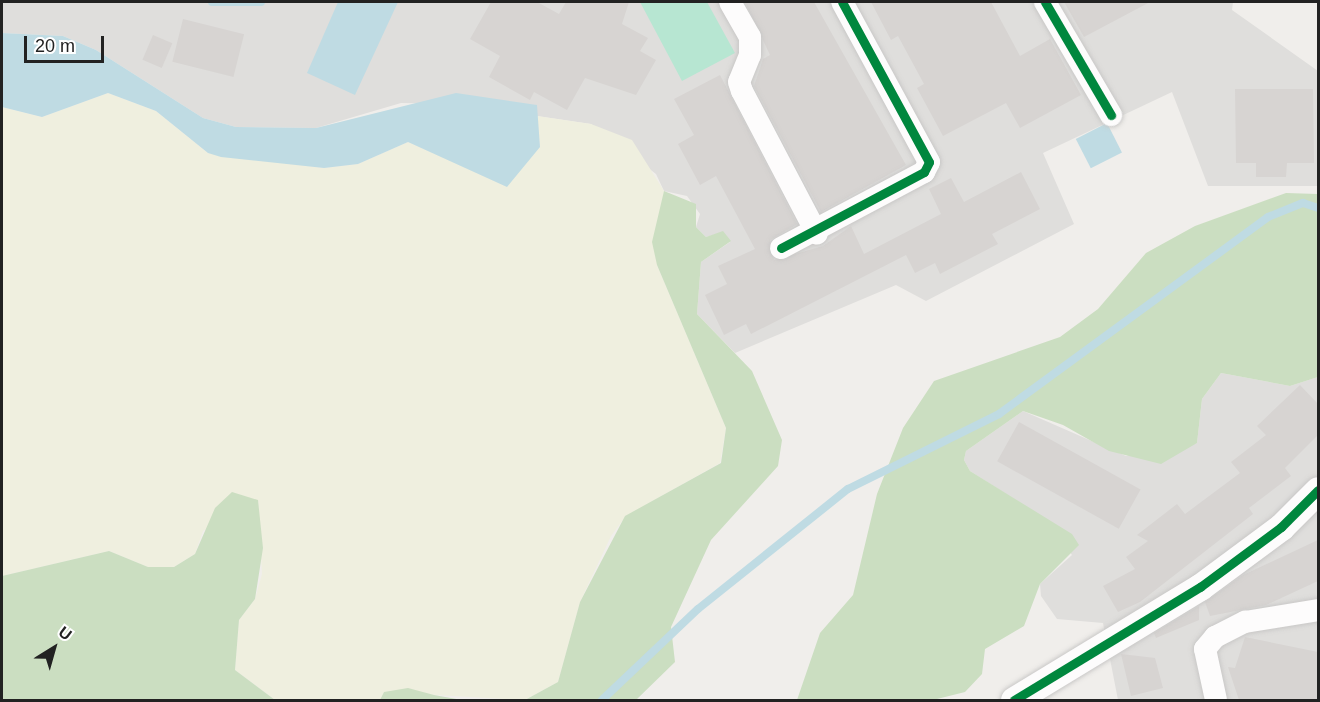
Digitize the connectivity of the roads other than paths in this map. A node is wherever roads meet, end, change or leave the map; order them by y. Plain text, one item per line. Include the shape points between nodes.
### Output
1 (730, 2) edge
2 (843, 2) edge
3 (1046, 2) edge
4 (1111, 115) dead end
5 (817, 234) junction
6 (781, 248) dead end
7 (1318, 490) edge
8 (1318, 610) edge
9 (1014, 700) edge
10 (1216, 700) edge

1 - 5 street via 750,37 750,55 739,82 742,92
2 - 5 street via 929,162 924,172
3 - 4 street
5 - 6 street
7 - 9 street via 1281,526 1200,587
8 - 10 street via 1245,622 1215,637 1205,649

